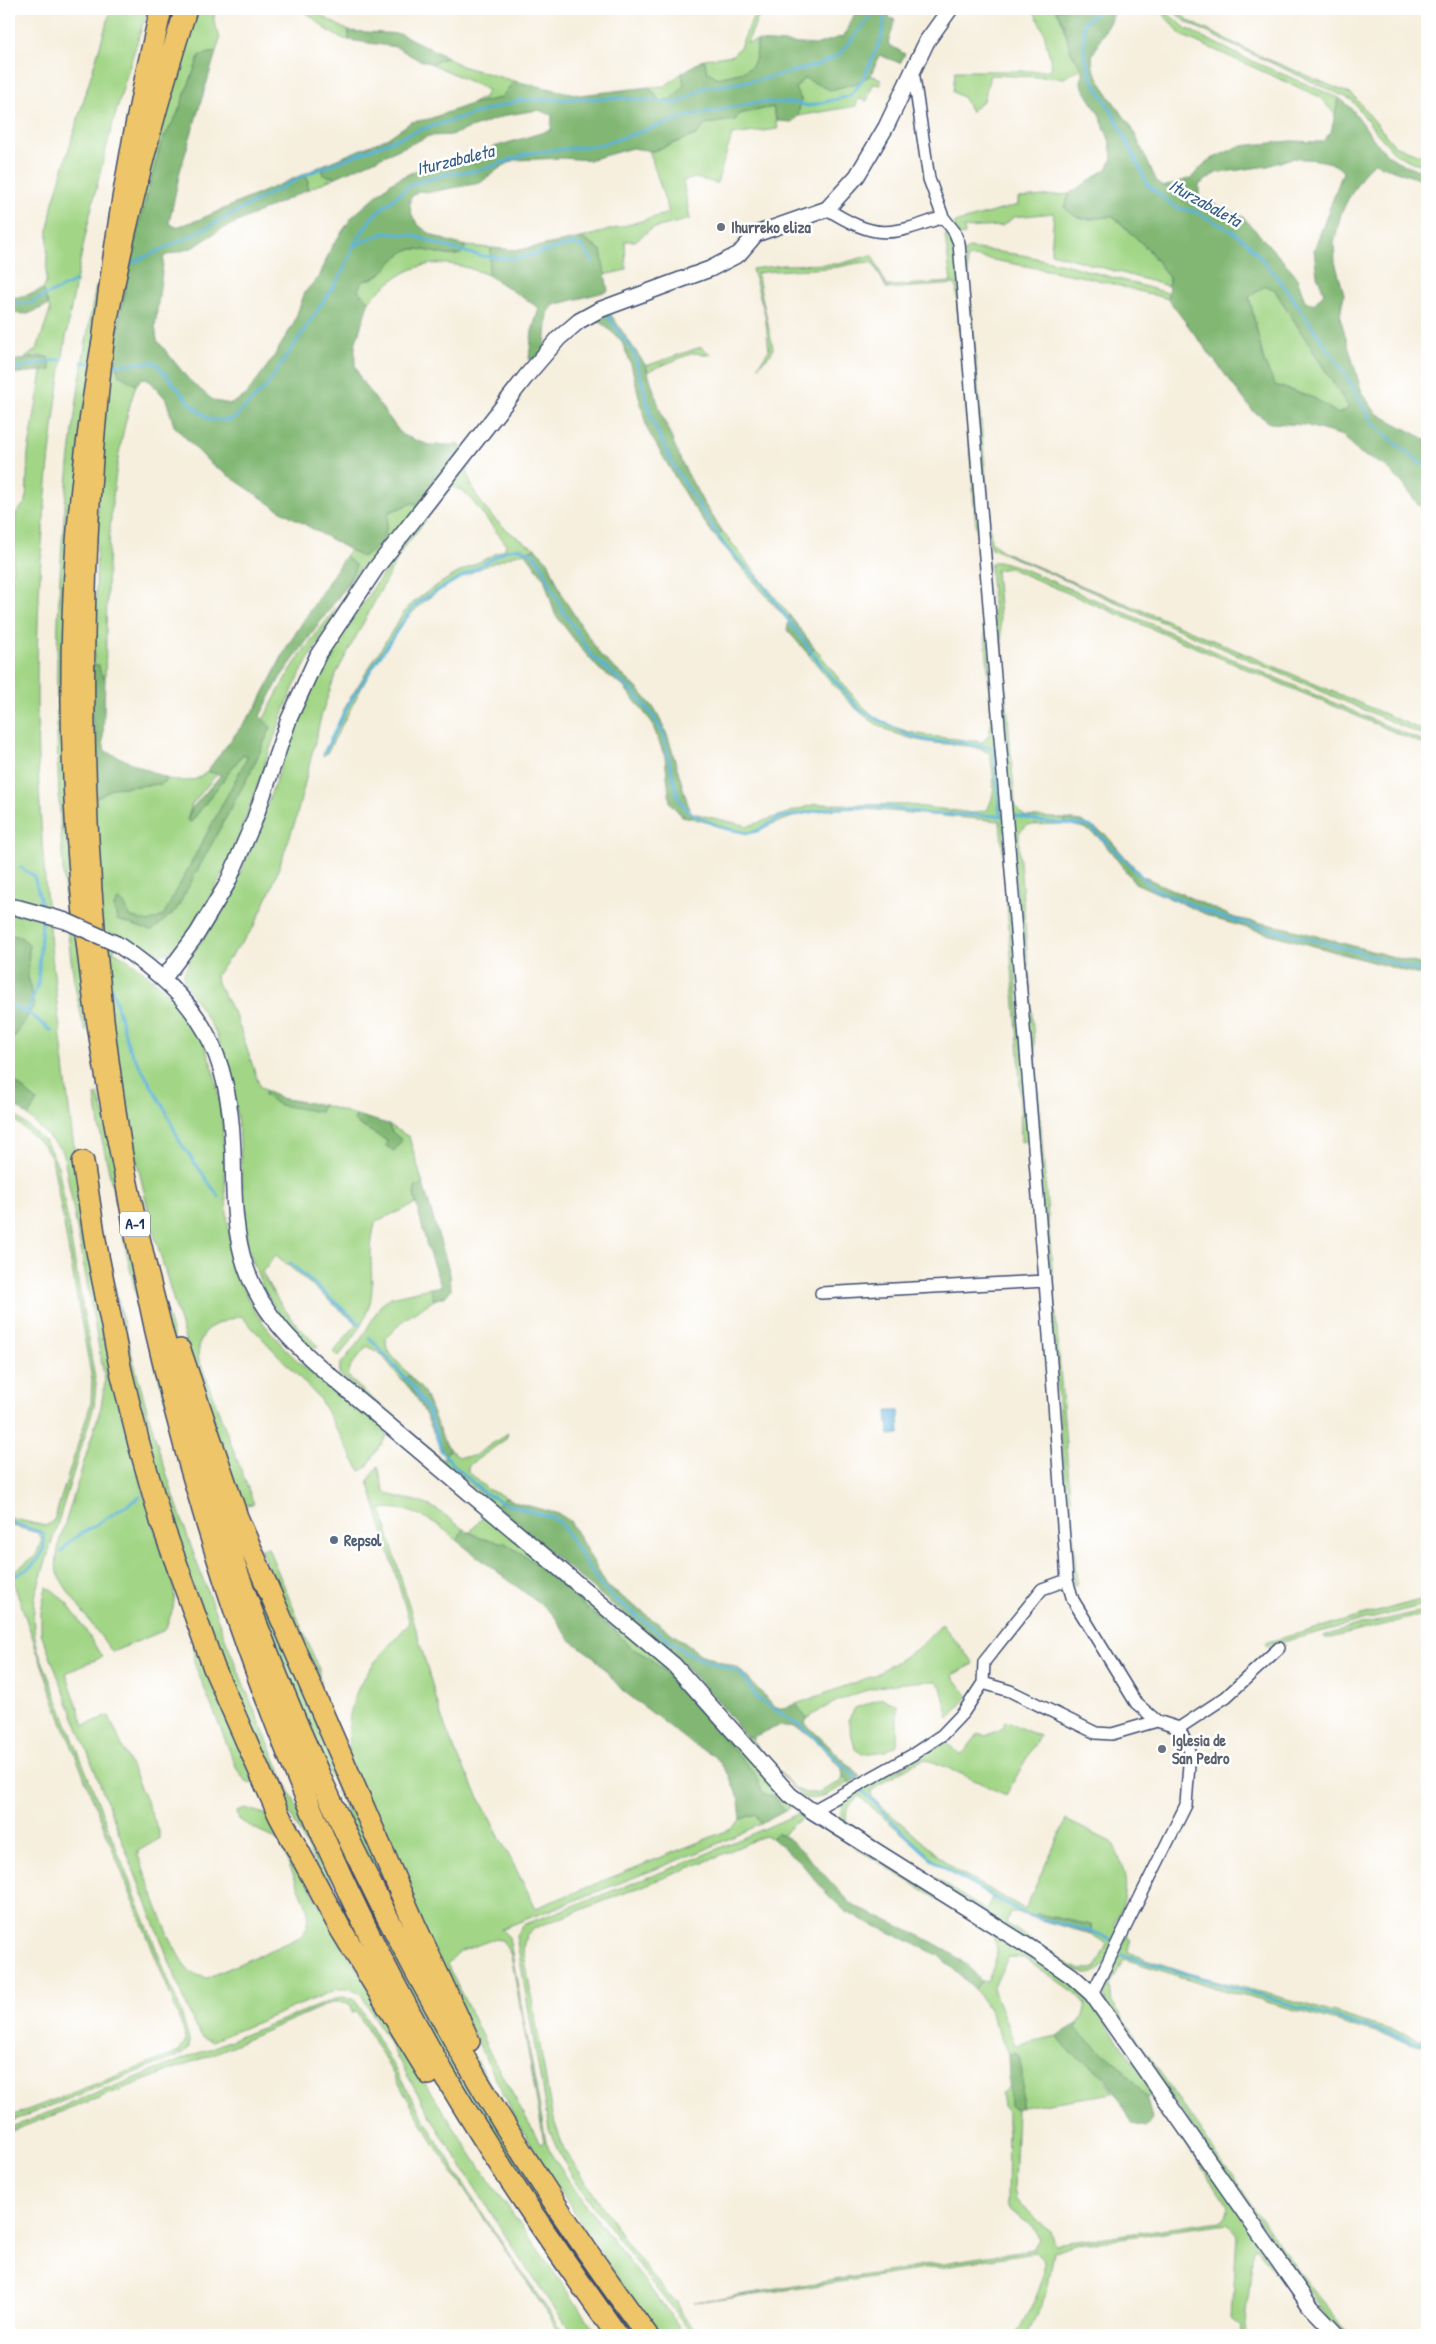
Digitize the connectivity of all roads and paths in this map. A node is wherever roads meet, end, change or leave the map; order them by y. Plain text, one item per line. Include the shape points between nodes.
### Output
1 (161, 9) edge
2 (186, 9) edge
3 (950, 9) edge
4 (914, 70) junction
5 (827, 208) junction
6 (943, 217) junction
7 (98, 236) dead end
8 (58, 896) dead end
9 (14, 907) edge
10 (63, 945) dead end
11 (164, 978) junction
12 (130, 1200) junction
13 (123, 1281) dead end
14 (1045, 1281) junction
15 (821, 1293) dead end
16 (133, 1318) dead end
17 (1067, 1580) junction
18 (1280, 1648) dead end
19 (983, 1683) junction
20 (1157, 1721) junction
21 (1179, 1728) junction
22 (812, 1811) junction
23 (1092, 1994) junction
24 (512, 2139) junction
25 (546, 2235) junction
26 (617, 2335) edge
27 (647, 2335) edge
28 (1338, 2335) edge

1 - 7 highway via 113,168
2 - 12 highway, A-1 via 136,177 116,266 90,420 77,542 72,766 80,879 98,1030
3 - 4 street via 927,41
4 - 5 street via 857,176
4 - 6 street via 929,179
5 - 6 street via 864,230 879,232 902,231
5 - 11 street via 756,234 739,254 710,269 599,310 579,321 559,338 528,374 376,568 318,655 289,719 254,821 227,884 202,927
6 - 14 street via 959,243
8 - 10 highway
9 - 11 street, bridge via 66,921 117,944
11 - 22 street via 204,1026 217,1054 226,1082 230,1114 238,1238 246,1268 260,1298 281,1330 301,1351 674,1665 776,1780
12 - 24 highway via 237,1517 452,2008 489,2080
12 - 24 highway, A-1 via 148,1281 207,1487 282,1692 375,1895 471,2072
13 - 25 highway, A-1 via 88,1144 96,1246 121,1371 161,1521 214,1668 279,1815 340,1928 503,2189
14 - 15 street
14 - 17 street
16 - 25 highway via 184,1491 226,1616 309,1812 389,1974 441,2068 494,2157
17 - 19 street via 1042,1589 984,1662
17 - 20 street via 1073,1600 1136,1703
18 - 21 street via 1226,1697
19 - 20 street via 1010,1691 1096,1733 1112,1734
19 - 22 street via 963,1713 942,1735
20 - 21 street
21 - 23 street via 1190,1751 1186,1806
22 - 23 street via 1038,1952
23 - 28 street via 1310,2306
24 - 27 highway, A-1 via 562,2217
25 - 26 highway

